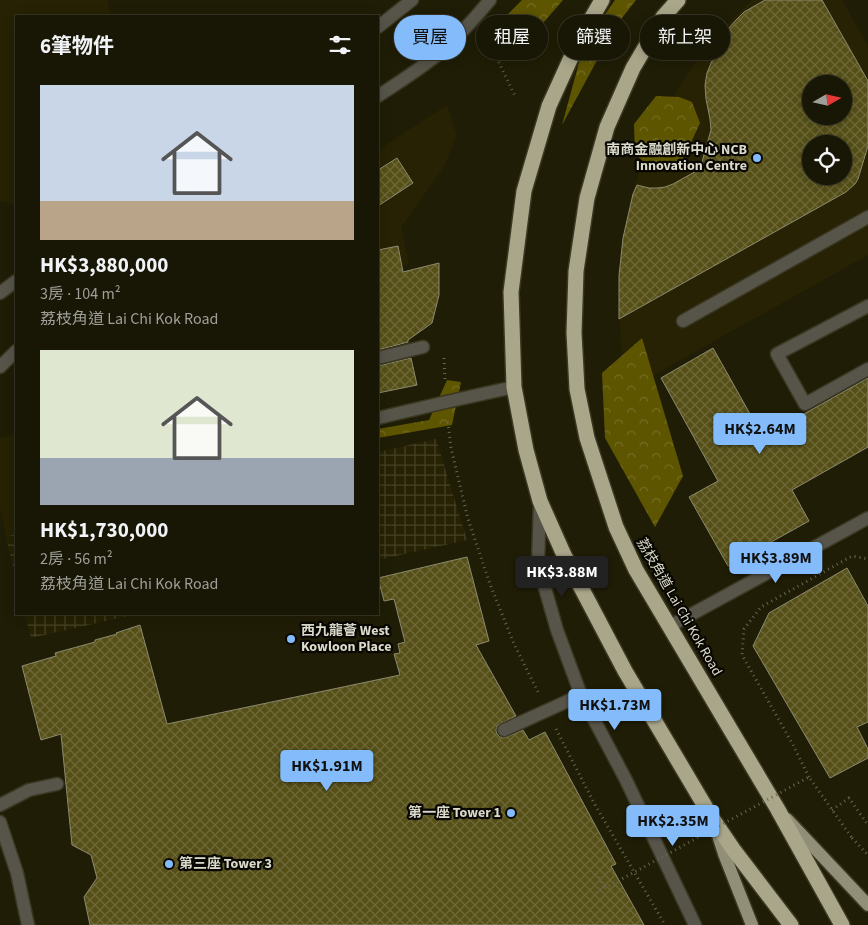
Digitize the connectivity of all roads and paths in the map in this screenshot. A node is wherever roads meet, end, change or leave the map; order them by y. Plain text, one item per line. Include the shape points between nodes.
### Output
1 (412, 0) edge
2 (490, 0) edge
3 (602, 0) edge
4 (678, 0) edge
5 (379, 26) edge
6 (498, 60) edge
7 (379, 95) edge
8 (516, 96) dead end
9 (868, 217) edge
10 (868, 306) edge
11 (683, 321) dead end
12 (423, 347) dead end
13 (15, 352) edge
14 (379, 358) edge
15 (444, 358) dead end
16 (0, 367) edge
17 (868, 370) edge
18 (514, 387) junction
19 (446, 402) junction
20 (379, 418) edge
21 (540, 501) junction
22 (868, 518) edge
23 (868, 559) edge
24 (670, 626) junction
25 (581, 695) junction
26 (547, 710) junction
27 (504, 730) dead end
28 (809, 777) junction
29 (57, 784) dead end
30 (0, 804) edge
31 (776, 808) junction
32 (832, 810) junction
33 (712, 818) junction
34 (0, 822) edge
35 (868, 825) edge
36 (868, 855) edge
37 (599, 877) dead end
38 (604, 888) junction
39 (596, 893) dead end
40 (868, 905) edge
41 (28, 925) edge
42 (665, 925) edge
43 (695, 925) edge
44 (752, 925) edge
45 (791, 925) edge
46 (842, 925) edge

1 - 5 street
2 - 7 street via 441,52
3 - 18 highway via 579,40 549,106 524,191 511,292
4 - 24 highway, 荔枝角道 Lai Chi Kok Road via 663,17 633,68 607,127 587,198 576,270 574,333 577,389 587,438 616,527 636,570
6 - 8 path
9 - 11 street
10 - 17 street via 777,354 805,404
12 - 14 street
13 - 16 street
15 - 19 path
18 - 19 street
18 - 21 highway
19 - 20 street
19 - 26 path via 451,448 471,528 514,644
21 - 25 street via 538,564 557,630
21 - 33 highway via 564,555 625,672
22 - 24 street
23 - 28 path via 852,556 761,606 744,629 742,655
24 - 31 highway, 荔枝角道 Lai Chi Kok Road
25 - 26 street
25 - 43 street via 626,780
26 - 27 street
26 - 42 path via 594,803
28 - 32 path, bridge
28 - 38 path, bridge
29 - 30 street via 29,790
31 - 40 main road, 荔枝角道 Lai Chi Kok Road
31 - 46 highway
32 - 35 path via 850,798
32 - 36 path, bridge
33 - 44 main road
33 - 45 highway
34 - 41 street via 17,873
37 - 38 path
38 - 39 path, bridge

